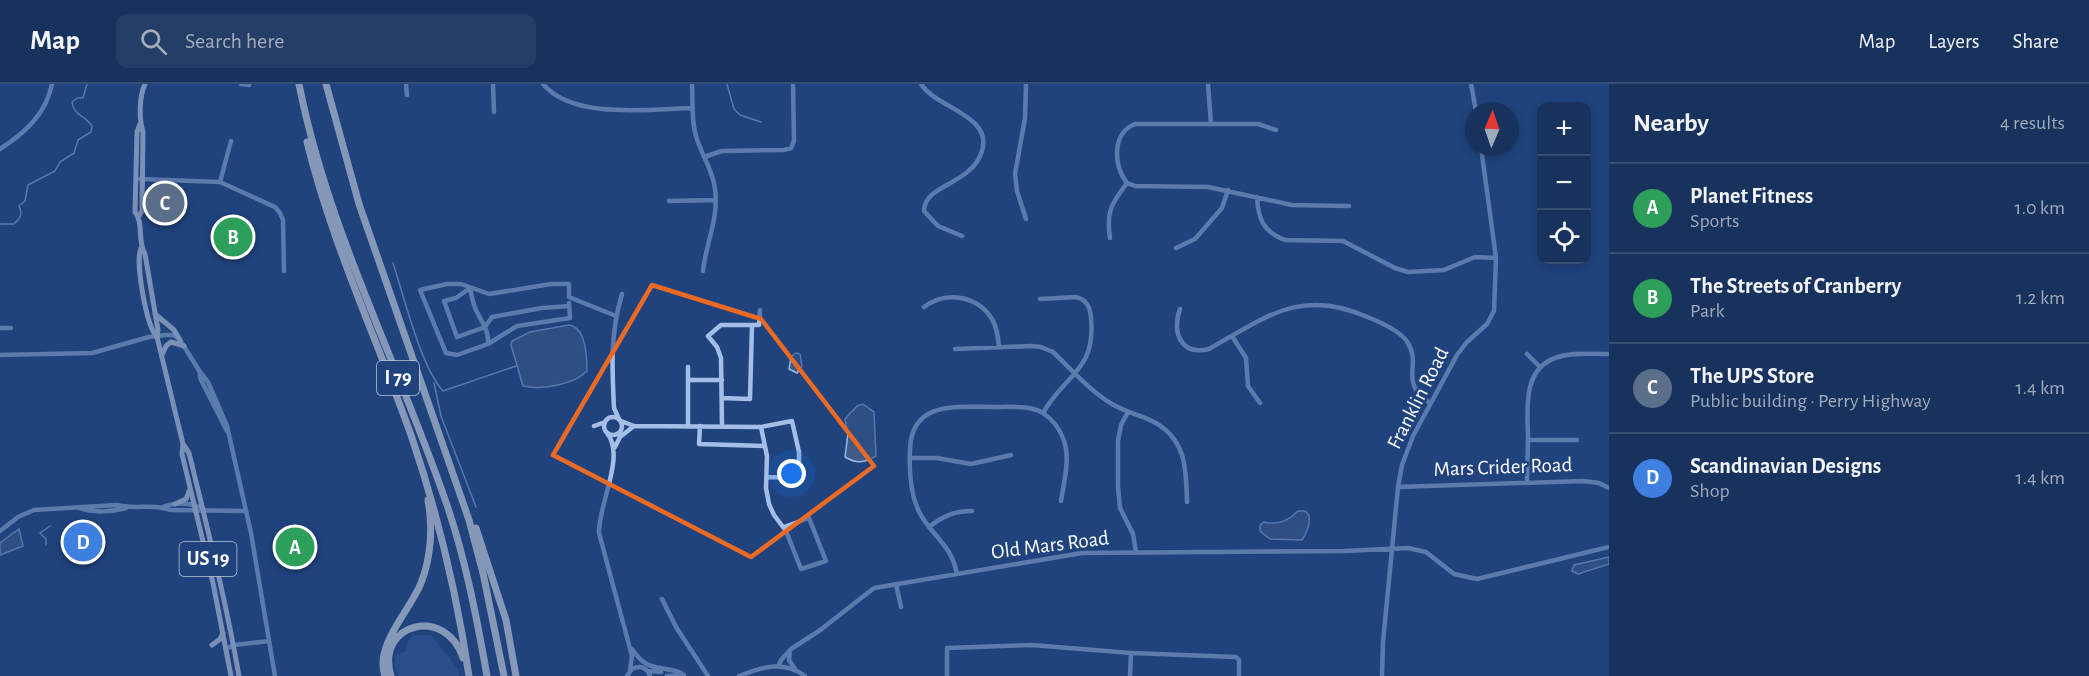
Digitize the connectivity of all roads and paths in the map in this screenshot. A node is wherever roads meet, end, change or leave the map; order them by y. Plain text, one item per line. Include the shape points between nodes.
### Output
1 (52, 84) edge
2 (241, 84) edge
3 (297, 84) edge
4 (326, 84) edge
5 (406, 84) edge
6 (493, 84) edge
7 (793, 84) edge
8 (921, 84) edge
9 (1026, 84) edge
10 (1208, 84) edge
11 (1471, 84) edge
12 (249, 85) edge
13 (546, 85) edge
14 (692, 85) edge
15 (142, 86) edge
16 (407, 95) dead end
17 (1474, 102) edge
18 (693, 108) junction
19 (494, 112) dead end
20 (1210, 124) junction
21 (1276, 130) dead end
22 (231, 141) dead end
23 (0, 149) edge
24 (1482, 156) edge
25 (704, 157) junction
26 (138, 179) junction
27 (220, 182) junction
28 (1127, 183) junction
29 (1228, 190) junction
30 (1257, 197) junction
31 (716, 200) junction
32 (669, 201) dead end
33 (1349, 206) dead end
34 (1026, 219) dead end
35 (962, 236) dead end
36 (1110, 238) dead end
37 (141, 248) junction
38 (1176, 248) dead end
39 (1496, 258) junction
40 (284, 271) dead end
41 (703, 271) dead end
42 (470, 288) junction
43 (622, 294) dead end
44 (569, 297) junction
45 (1040, 299) dead end
46 (569, 306) junction
47 (924, 307) dead end
48 (1180, 309) dead end
49 (760, 310) dead end
50 (154, 313) junction
51 (616, 316) junction
52 (752, 325) junction
53 (485, 327) junction
54 (0, 328) edge
55 (11, 328) dead end
56 (1232, 336) junction
57 (157, 337) junction
58 (180, 340) junction
59 (488, 344) junction
60 (184, 346) junction
61 (999, 347) junction
62 (955, 349) dead end
63 (1527, 354) dead end
64 (1609, 354) edge
65 (0, 355) edge
66 (162, 357) junction
67 (688, 367) dead end
68 (1540, 367) junction
69 (1076, 373) junction
70 (688, 380) junction
71 (722, 380) junction
72 (722, 398) junction
73 (1260, 403) dead end
74 (1430, 403) junction
75 (614, 408) junction
76 (1128, 412) junction
77 (1043, 413) junction
78 (620, 420) junction
79 (606, 421) junction
80 (436, 424) junction
81 (634, 426) junction
82 (688, 426) junction
83 (700, 426) junction
84 (722, 426) junction
85 (761, 427) junction
86 (606, 432) junction
87 (618, 434) junction
88 (1528, 440) junction
89 (1577, 440) dead end
90 (183, 444) junction
91 (765, 446) junction
92 (614, 449) junction
93 (1011, 455) dead end
94 (910, 458) junction
95 (419, 463) junction
96 (767, 477) junction
97 (1527, 483) junction
98 (190, 487) junction
99 (1398, 487) junction
100 (1609, 488) edge
101 (1061, 501) dead end
102 (1187, 502) dead end
103 (175, 504) junction
104 (163, 507) junction
105 (198, 508) junction
106 (246, 511) junction
107 (972, 511) dead end
108 (784, 527) junction
109 (929, 527) junction
110 (0, 531) edge
111 (1609, 547) edge
112 (1393, 549) junction
113 (1136, 552) junction
114 (957, 574) junction
115 (896, 584) junction
116 (662, 599) dead end
117 (901, 607) dead end
118 (223, 631) junction
119 (269, 641) junction
120 (628, 644) junction
121 (212, 645) dead end
122 (234, 645) junction
123 (226, 647) junction
124 (790, 649) junction
125 (1131, 652) junction
126 (632, 656) junction
127 (779, 665) junction
128 (641, 667) junction
129 (630, 670) junction
130 (797, 671) junction
131 (651, 674) edge
132 (684, 675) edge
133 (231, 676) edge
134 (239, 676) edge
135 (275, 676) edge
136 (385, 676) edge
137 (391, 676) edge
138 (468, 676) edge
139 (487, 676) edge
140 (504, 676) edge
141 (516, 676) edge
142 (627, 676) edge
143 (667, 676) edge
144 (708, 676) edge
145 (738, 676) edge
146 (805, 676) edge
147 (947, 676) edge
148 (1130, 676) edge
149 (1239, 676) edge
150 (1382, 676) edge

1 - 23 street via 38,117
2 - 12 street
3 - 95 highway via 319,186
3 - 139 highway, I 79 via 338,225 449,511
4 - 80 highway, I 79 via 359,204
5 - 16 street
6 - 19 street
7 - 25 street via 791,148 722,151
8 - 35 street via 975,122 982,134 982,152 969,172 933,192 924,204 924,211 938,226
9 - 34 street via 1025,118 1015,174
10 - 20 street
11 - 17 street
13 - 18 street via 565,101 590,108
14 - 18 street
15 - 26 main road, US 19 via 137,132
18 - 25 street via 694,127
20 - 21 street via 1258,124
20 - 28 street via 1129,126 1118,144 1119,169
22 - 27 street
24 - 39 street, Franklin Road
25 - 31 street
26 - 27 street
26 - 37 main road, US 19
27 - 40 street via 273,206 280,213
28 - 29 street
28 - 36 street via 1108,213
29 - 30 street
29 - 38 street via 1222,208 1195,239
30 - 33 street via 1292,205
30 - 39 street via 1260,219 1276,237 1343,241 1400,270 1442,271 1475,257
31 - 32 street
31 - 41 street
37 - 50 main road, US 19
37 - 57 main road, US 19 via 138,254 144,293 152,332
39 - 74 street, Franklin Road via 1491,319 1461,348
42 - 44 street via 489,294 569,284
42 - 53 street
42 - 53 street via 444,301 457,337
42 - 59 street via 447,284 420,290 446,353 457,355
43 - 51 street
44 - 46 street
44 - 51 street
45 - 69 street via 1076,297 1089,307 1092,328 1088,355
46 - 53 street via 492,316
46 - 59 street via 570,318 517,326
47 - 61 street via 946,297 975,303 993,320
48 - 56 street via 1176,328 1187,347 1209,349
49 - 52 street via 759,325
50 - 57 main road, US 19
50 - 58 main road
51 - 75 street
52 - 71 street via 721,325 708,336 721,355
52 - 72 street via 750,399
53 - 59 street
54 - 55 street
56 - 73 street via 1246,358 1248,386
56 - 74 street via 1288,308 1320,305 1354,310 1405,338 1411,351 1415,390
57 - 58 street via 171,335
57 - 65 street via 89,354
57 - 66 main road, US 19
58 - 60 street
60 - 66 main road via 169,343
60 - 106 street via 227,431
61 - 62 street
61 - 69 street via 1048,349
63 - 68 street
64 - 68 street via 1566,355
66 - 90 main road, US 19
67 - 70 street
68 - 88 street via 1527,396
69 - 76 street via 1110,403
69 - 77 street
70 - 71 street
70 - 82 street
71 - 72 street
72 - 84 street
74 - 99 street, Franklin Road via 1409,445
75 - 78 street
75 - 79 street
76 - 102 street via 1156,423 1175,441 1185,460
76 - 113 street via 1118,441 1118,487 1120,508 1133,534
77 - 94 street via 1012,407 942,408 927,414 917,426
77 - 101 street via 1058,427 1065,444
78 - 79 street via 613,417
78 - 81 street
78 - 87 street
79 - 86 street
79 - 86 street via 594,426
80 - 140 highway, I 79 via 475,541
80 - 141 highway via 506,620
81 - 82 street
81 - 92 street via 620,437
82 - 83 street
83 - 84 street
83 - 91 street via 699,444
84 - 85 street
85 - 91 street
85 - 96 street via 792,421 799,452 799,478
86 - 87 street
86 - 92 street
87 - 92 street
88 - 89 street
88 - 97 street
90 - 98 main road, US 19
90 - 105 main road, US 19 via 189,453
91 - 96 street
92 - 120 street via 599,533
93 - 94 street via 971,464
94 - 109 street via 913,494
95 - 136 highway via 430,518 428,558 415,597 384,650
95 - 138 highway via 444,548
96 - 108 street via 769,504
97 - 99 street, Mars Crider Road
97 - 100 street, Mars Crider Road via 1583,481
98 - 103 main road via 186,499
98 - 105 main road, US 19
99 - 112 street, Franklin Road
103 - 104 street
103 - 105 street
104 - 105 street
104 - 110 street via 42,509 30,511
105 - 106 street
105 - 118 main road, US 19
105 - 122 main road, US 19
106 - 119 street
107 - 109 street via 943,517
108 - 108 street via 801,569 826,561 809,518
109 - 114 street via 949,550
111 - 112 street, Old Mars Road via 1477,579 1454,574 1423,551
112 - 113 street, Old Mars Road
112 - 150 street, Franklin Road
113 - 114 street, Old Mars Road via 1082,553
114 - 115 street, Old Mars Road
115 - 117 street
115 - 124 street, Old Mars Road via 870,590
116 - 144 street
118 - 121 main road
118 - 123 main road, US 19
119 - 122 street
119 - 135 street
120 - 126 street
120 - 132 street via 646,664
122 - 123 street
122 - 134 main road, US 19
123 - 133 main road, US 19
124 - 127 street, Old Mars Road
124 - 130 street via 789,660
125 - 147 street via 1032,645 947,648
125 - 148 street
125 - 149 street via 1236,657
126 - 128 street
126 - 129 street
127 - 130 street
127 - 145 street
128 - 129 street
128 - 131 street
129 - 142 street
130 - 146 street
131 - 132 street via 670,671
132 - 143 street
137 - 138 highway via 388,660 392,643 417,626 439,628 454,639

